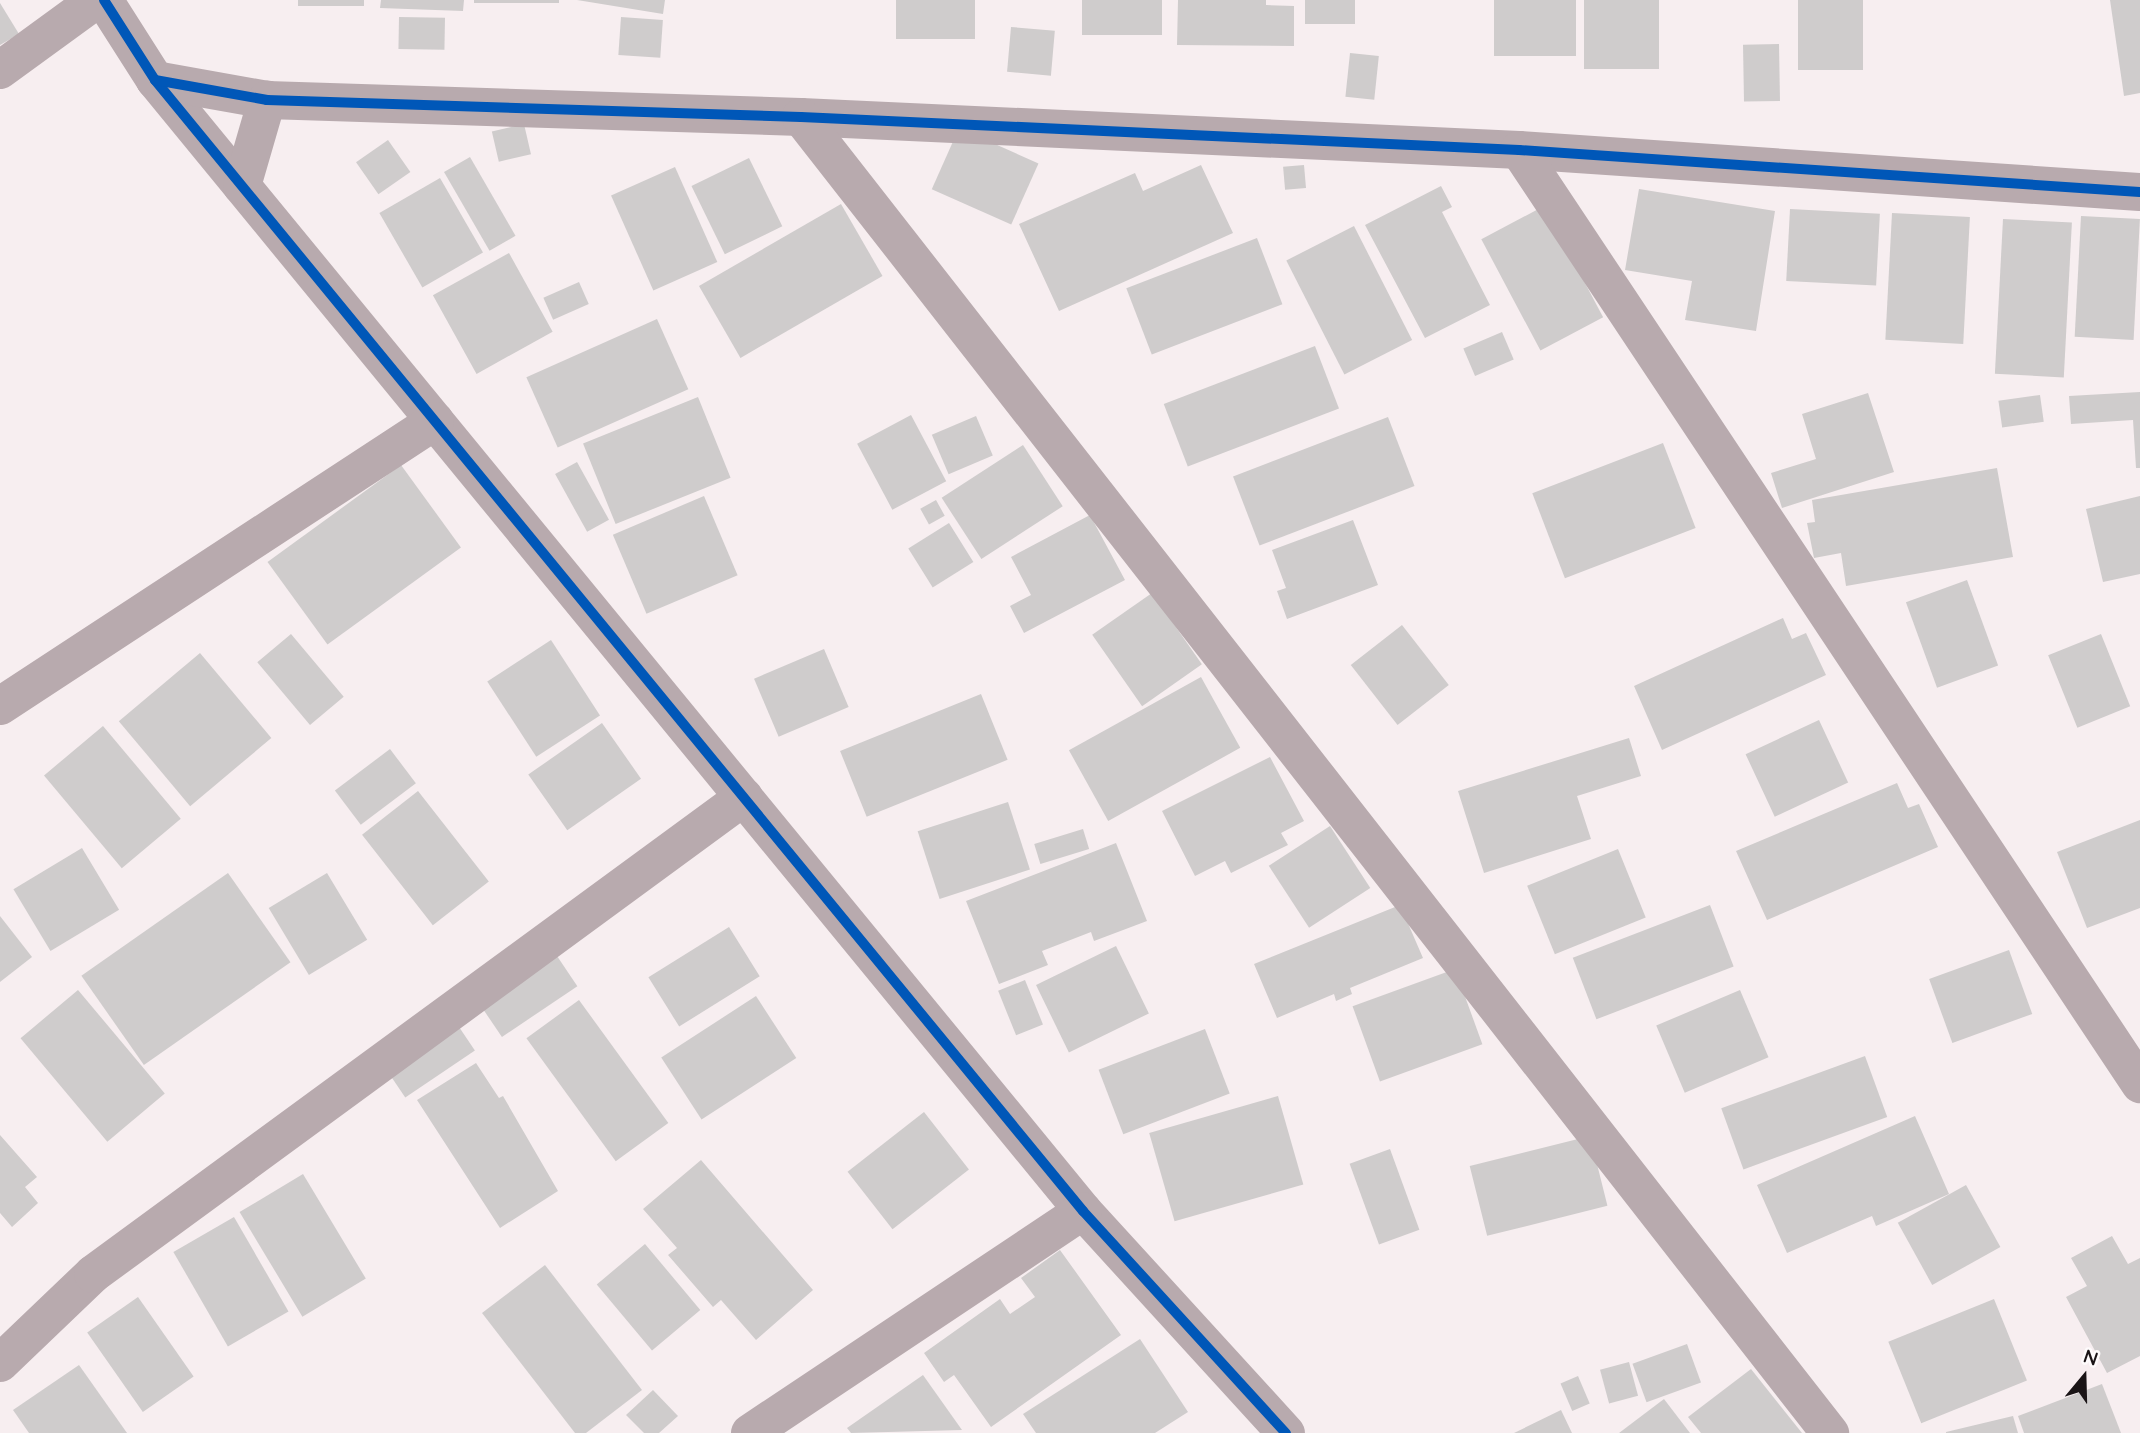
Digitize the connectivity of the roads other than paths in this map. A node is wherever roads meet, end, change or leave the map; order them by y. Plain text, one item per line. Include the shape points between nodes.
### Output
1 (96, 0) edge
2 (104, 0) edge
3 (0, 70) edge
4 (155, 79) junction
5 (267, 100) junction
6 (802, 117) junction
7 (1519, 150) junction
8 (242, 186) junction
9 (2140, 192) edge
10 (435, 421) junction
11 (0, 706) edge
12 (744, 797) junction
13 (2140, 1084) edge
14 (1083, 1211) junction
15 (0, 1363) edge
16 (750, 1433) edge
17 (1286, 1433) edge
18 (1830, 1433) edge

1 - 3 street
2 - 4 street
4 - 5 street
4 - 8 street
5 - 6 street
5 - 8 street
6 - 7 street
6 - 18 street
7 - 9 street
7 - 13 street
8 - 10 street
10 - 11 street
10 - 12 street
12 - 14 street
12 - 15 street via 93,1274
14 - 16 street
14 - 17 street

